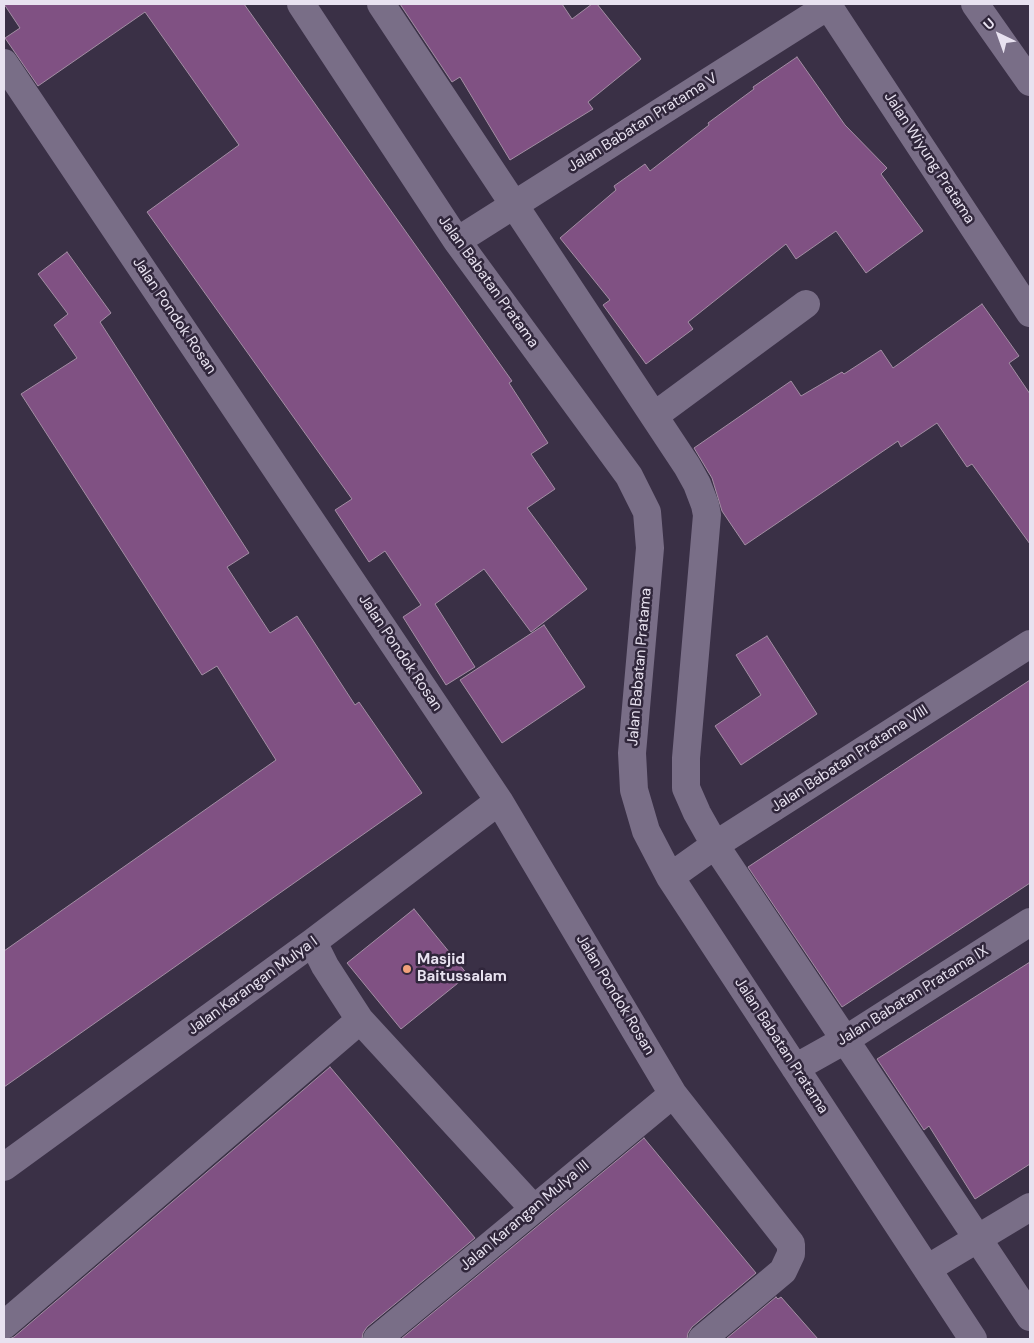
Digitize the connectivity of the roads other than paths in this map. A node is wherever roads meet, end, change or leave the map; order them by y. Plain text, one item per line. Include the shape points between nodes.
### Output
1 (301, 4) edge
2 (381, 4) edge
3 (974, 4) edge
4 (828, 5) edge
5 (4, 63) edge
6 (1030, 82) edge
7 (513, 205) junction
8 (457, 241) junction
9 (806, 304) dead end
10 (1030, 313) edge
11 (654, 416) junction
12 (1030, 644) edge
13 (499, 801) junction
14 (715, 845) junction
15 (670, 876) junction
16 (1030, 922) edge
17 (313, 942) junction
18 (360, 1020) junction
19 (845, 1040) junction
20 (796, 1068) junction
21 (673, 1094) junction
22 (4, 1167) edge
23 (1030, 1207) edge
24 (534, 1209) junction
25 (978, 1239) junction
26 (927, 1269) junction
27 (1030, 1316) edge
28 (4, 1325) edge
29 (377, 1339) edge
30 (702, 1339) edge
31 (973, 1339) edge

1 - 8 street, Jalan Babatan Pratama
2 - 7 street
3 - 6 street
4 - 7 street, Jalan Babatan Pratama V
4 - 10 street, Jalan Wiyung Pratama
5 - 13 street, Jalan Pondok Rosan
7 - 8 street, Jalan Babatan Pratama V
7 - 11 street
8 - 15 street, Jalan Babatan Pratama via 629,476 647,512 650,548 632,753 634,790 646,831
9 - 11 street
11 - 14 street via 698,484 705,506 686,788
12 - 14 street, Jalan Babatan Pratama VIII
13 - 17 street, Jalan Karangan Mulya I
13 - 21 street, Jalan Pondok Rosan
14 - 15 street, Jalan Babatan Pratama VIII
14 - 19 street
15 - 20 street, Jalan Babatan Pratama
16 - 19 street, Jalan Babatan Pratama IX
17 - 18 street
17 - 22 street, Jalan Karangan Mulya I
18 - 24 street
18 - 28 street
19 - 20 street, Jalan Babatan Pratama IX
19 - 25 street
20 - 26 street, Jalan Babatan Pratama
21 - 24 street, Jalan Karangan Mulya III
21 - 30 street, Jalan Pondok Rosan via 792,1244 783,1271
23 - 25 street
24 - 29 street, Jalan Karangan Mulya III
25 - 26 street
25 - 27 street
26 - 31 street, Jalan Babatan Pratama

